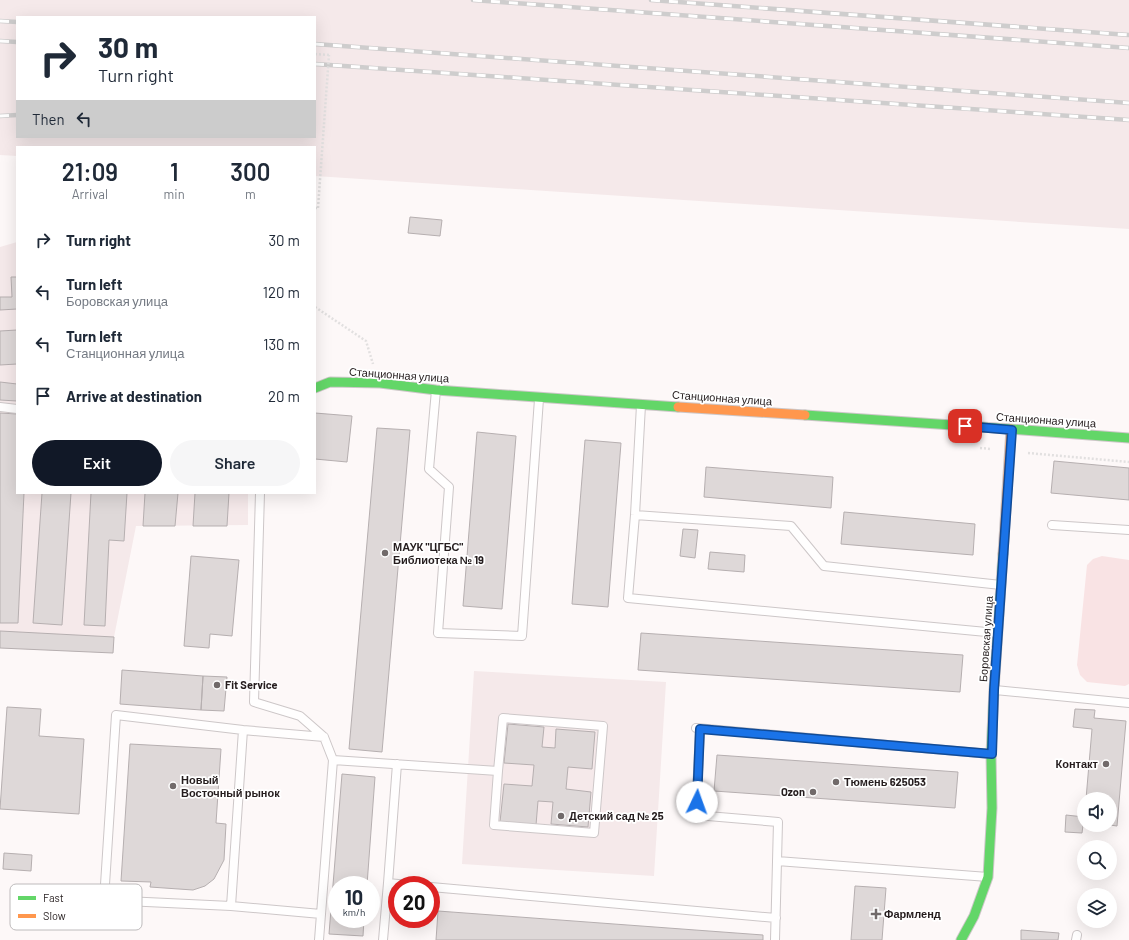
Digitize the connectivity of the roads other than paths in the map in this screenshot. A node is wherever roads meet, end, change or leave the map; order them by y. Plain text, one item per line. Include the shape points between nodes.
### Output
1 (316, 388) edge
2 (436, 390) junction
3 (539, 398) junction
4 (641, 404) junction
5 (0, 408) edge
6 (16, 408) edge
7 (1012, 430) junction
8 (1129, 438) edge
9 (260, 494) edge
10 (636, 515) junction
11 (1052, 525) dead end
12 (1129, 530) edge
13 (1001, 586) junction
14 (998, 634) junction
15 (994, 690) junction
16 (1129, 703) edge
17 (243, 730) junction
18 (324, 737) junction
19 (992, 754) junction
20 (333, 760) junction
21 (397, 764) junction
22 (498, 771) junction
23 (777, 861) junction
24 (389, 876) edge
25 (988, 877) junction
26 (388, 883) edge
27 (105, 884) edge
28 (440, 888) edge
29 (142, 902) edge
30 (231, 906) junction
31 (321, 914) junction
32 (776, 918) junction
33 (319, 940) edge
34 (383, 940) edge
35 (775, 940) edge
36 (961, 940) edge

1 - 2 street, Станционная улица via 330,382
2 - 3 street, Станционная улица
2 - 3 lane via 429,469 449,487 438,633 522,636
3 - 4 street, Станционная улица
4 - 7 street, Станционная улица
4 - 10 lane
5 - 6 lane
7 - 8 street, Станционная улица
7 - 13 street, Боровская улица
9 - 18 lane via 254,702 300,716
10 - 13 lane via 791,526 824,566
10 - 14 lane via 628,598
11 - 12 lane
13 - 14 street, Боровская улица
14 - 15 street, Боровская улица
15 - 16 lane
15 - 19 street, Боровская улица
17 - 18 lane
17 - 27 lane via 116,715
17 - 30 lane
18 - 20 lane
19 - 23 lane via 698,729 696,815 778,822
19 - 25 street, Боровская улица
20 - 21 lane
20 - 31 lane
21 - 22 lane
21 - 24 lane
22 - 22 lane via 494,825 594,833 603,726 503,718
23 - 25 lane
23 - 32 lane
25 - 36 street, Боровская улица via 974,916
26 - 34 lane
28 - 32 lane
29 - 30 lane
30 - 31 lane
31 - 33 lane
32 - 35 lane

